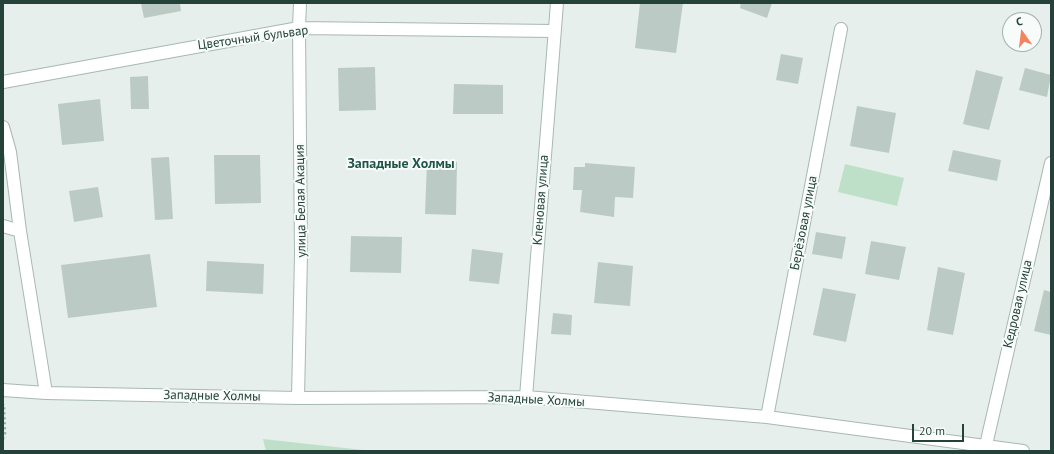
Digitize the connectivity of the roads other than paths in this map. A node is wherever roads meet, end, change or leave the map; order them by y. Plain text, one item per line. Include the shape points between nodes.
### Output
1 (300, 3) edge
2 (557, 3) edge
3 (299, 28) junction
4 (841, 29) dead end
5 (554, 31) junction
6 (3, 82) edge
7 (3, 127) edge
8 (1051, 163) edge
9 (3, 226) edge
10 (20, 231) junction
11 (3, 390) edge
12 (46, 393) junction
13 (526, 397) junction
14 (298, 398) junction
15 (767, 417) junction
16 (986, 445) junction
17 (1023, 451) edge

1 - 3 street, улица Белая Акация
2 - 5 street, Кленовая улица
3 - 5 street, Цветочный бульвар
3 - 6 street, Цветочный бульвар
3 - 14 street, улица Белая Акация via 301,255
4 - 15 street, Берёзовая улица
5 - 13 street, Кленовая улица
7 - 10 street via 10,152
8 - 16 street, Кедровая улица
9 - 10 street
10 - 12 street
11 - 12 street, Западные Холмы
12 - 14 street, Западные Холмы
13 - 14 street, Западные Холмы
13 - 15 street, Западные Холмы
15 - 16 street, Западные Холмы
16 - 17 street, Западные Холмы

